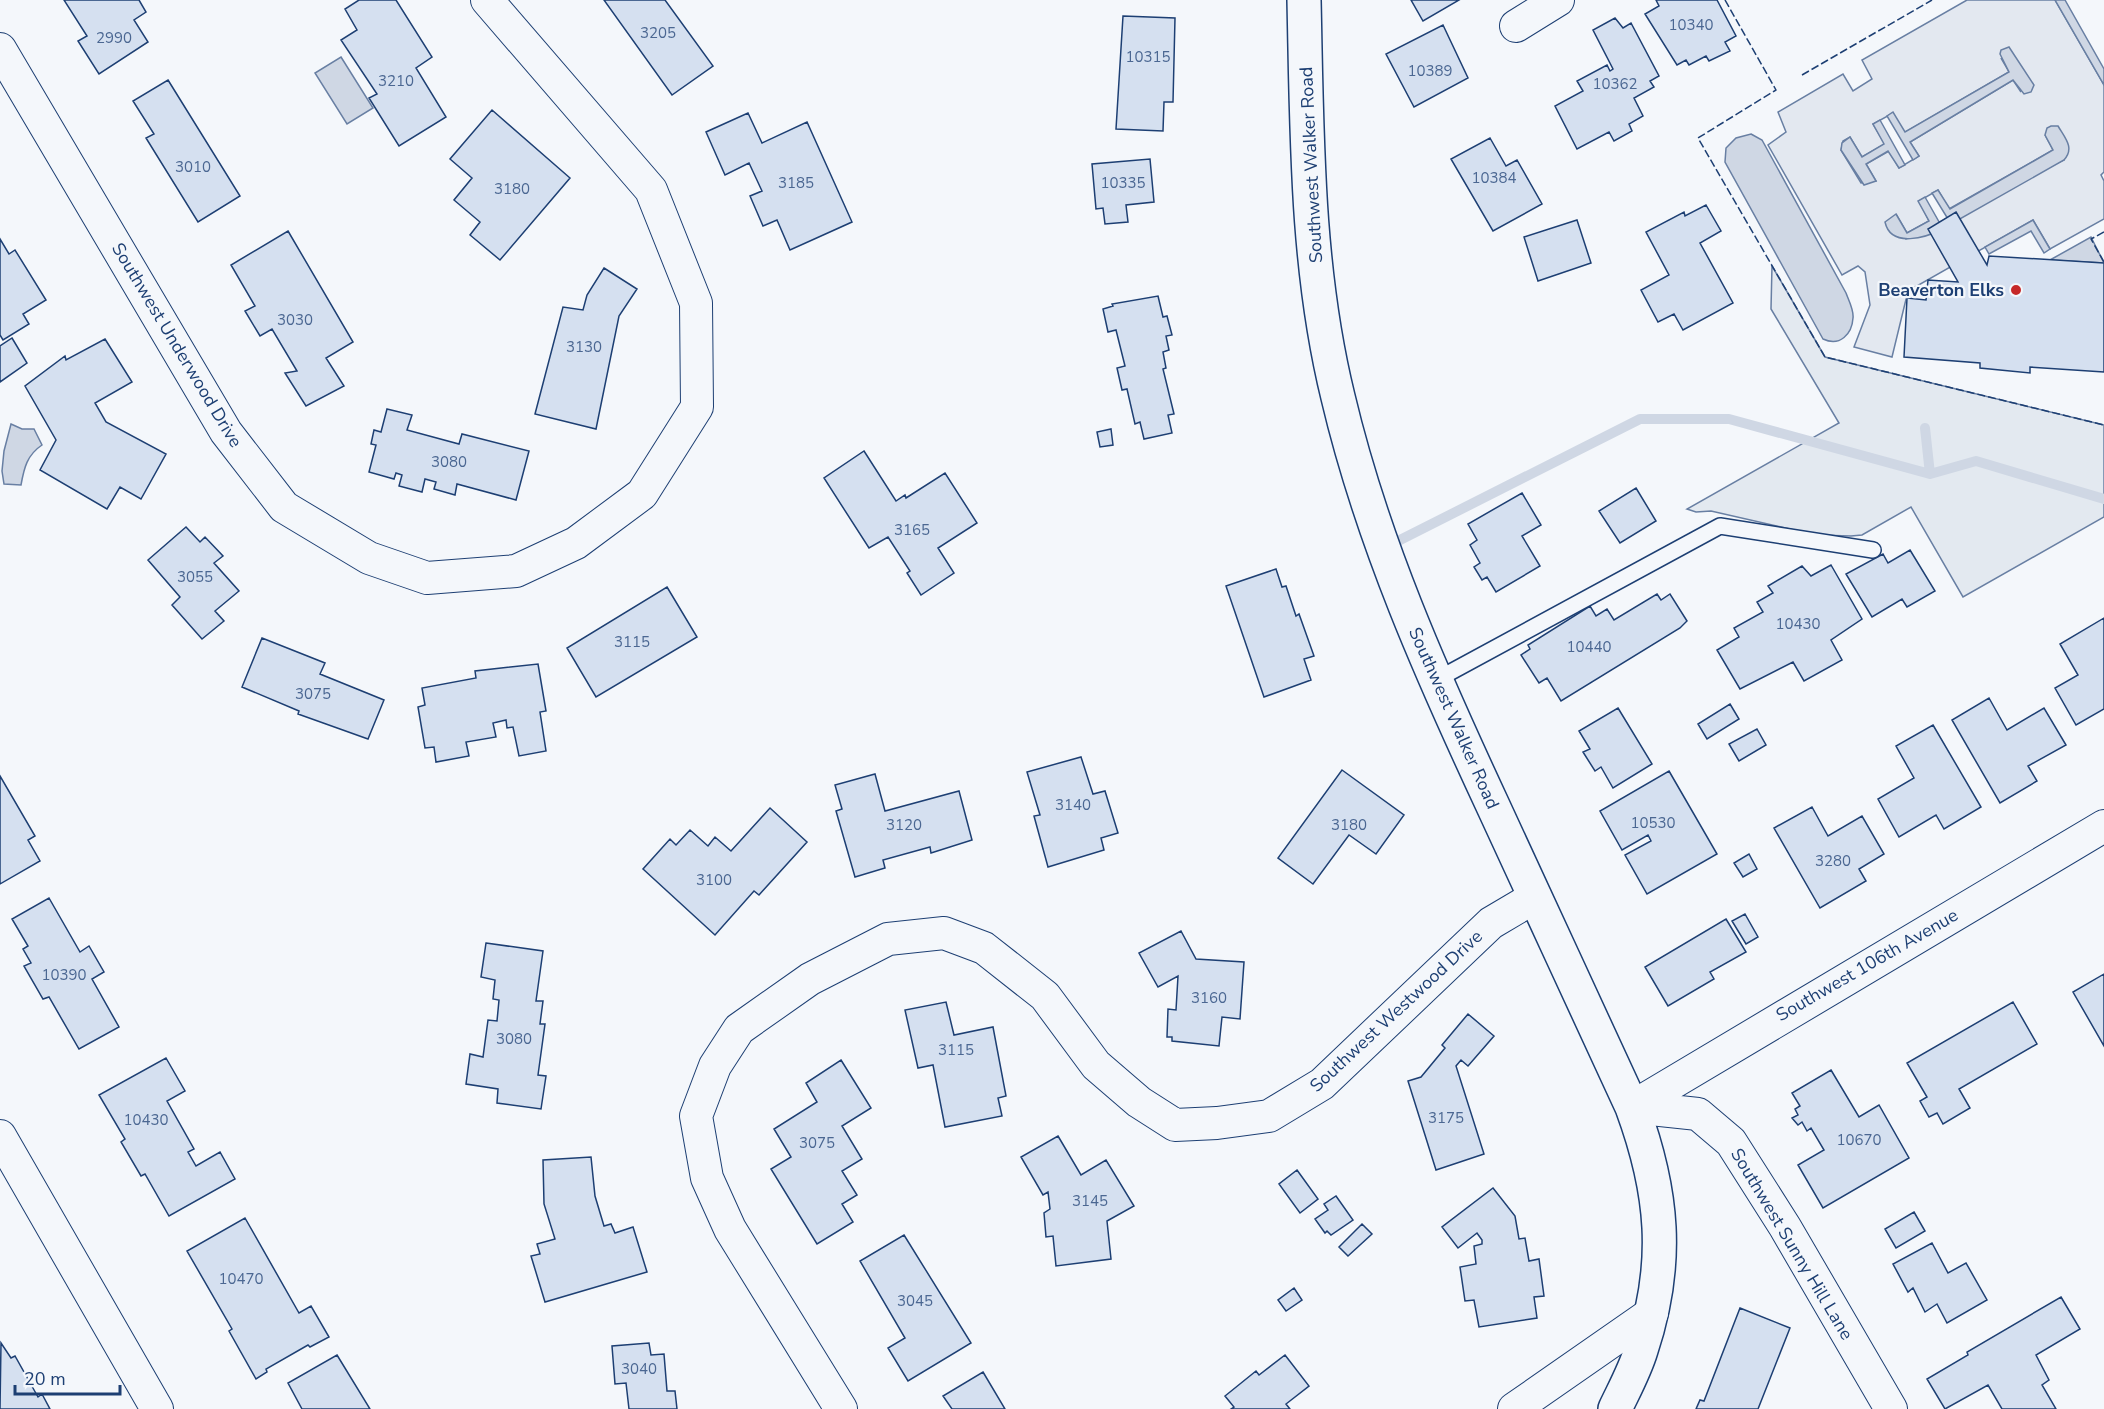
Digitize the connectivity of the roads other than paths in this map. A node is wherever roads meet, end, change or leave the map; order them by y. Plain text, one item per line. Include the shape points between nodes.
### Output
1 (487, 0) edge
2 (1304, 0) edge
3 (1558, 0) edge
4 (1516, 26) dead end
5 (0, 50) edge
6 (1873, 550) dead end
7 (1436, 680) junction
8 (2104, 826) edge
9 (1535, 897) junction
10 (1632, 1107) junction
11 (0, 1136) edge
12 (1652, 1312) junction
13 (157, 1409) edge
14 (841, 1409) edge
15 (1514, 1409) edge
16 (1615, 1409) edge
17 (1891, 1409) edge

1 - 5 street, Southwest Underwood Drive via 651,190 696,303 697,407 642,494 576,543 516,571 427,578 369,558 284,507 226,432
2 - 7 main road, Southwest Walker Road via 1308,178 1324,331 1366,502
3 - 4 street
6 - 7 lane via 1720,526
7 - 9 main road, Southwest Walker Road
8 - 10 street, Southwest 106th Avenue
9 - 10 main road, Southwest Walker Road
9 - 14 street, Southwest Westwood Drive via 1491,923 1322,1083 1269,1116 1175,1125 1139,1102 1096,1065 1045,996 984,948 944,933 888,939 810,979 739,1029 715,1066 696,1116 707,1178 730,1229
10 - 12 main road, Southwest Walker Road via 1659,1202 1658,1271
10 - 17 street, Southwest Sunny Hill Lane via 1698,1113 1731,1142
11 - 13 street
12 - 15 street
12 - 16 main road, Southwest Walker Road via 1641,1351

